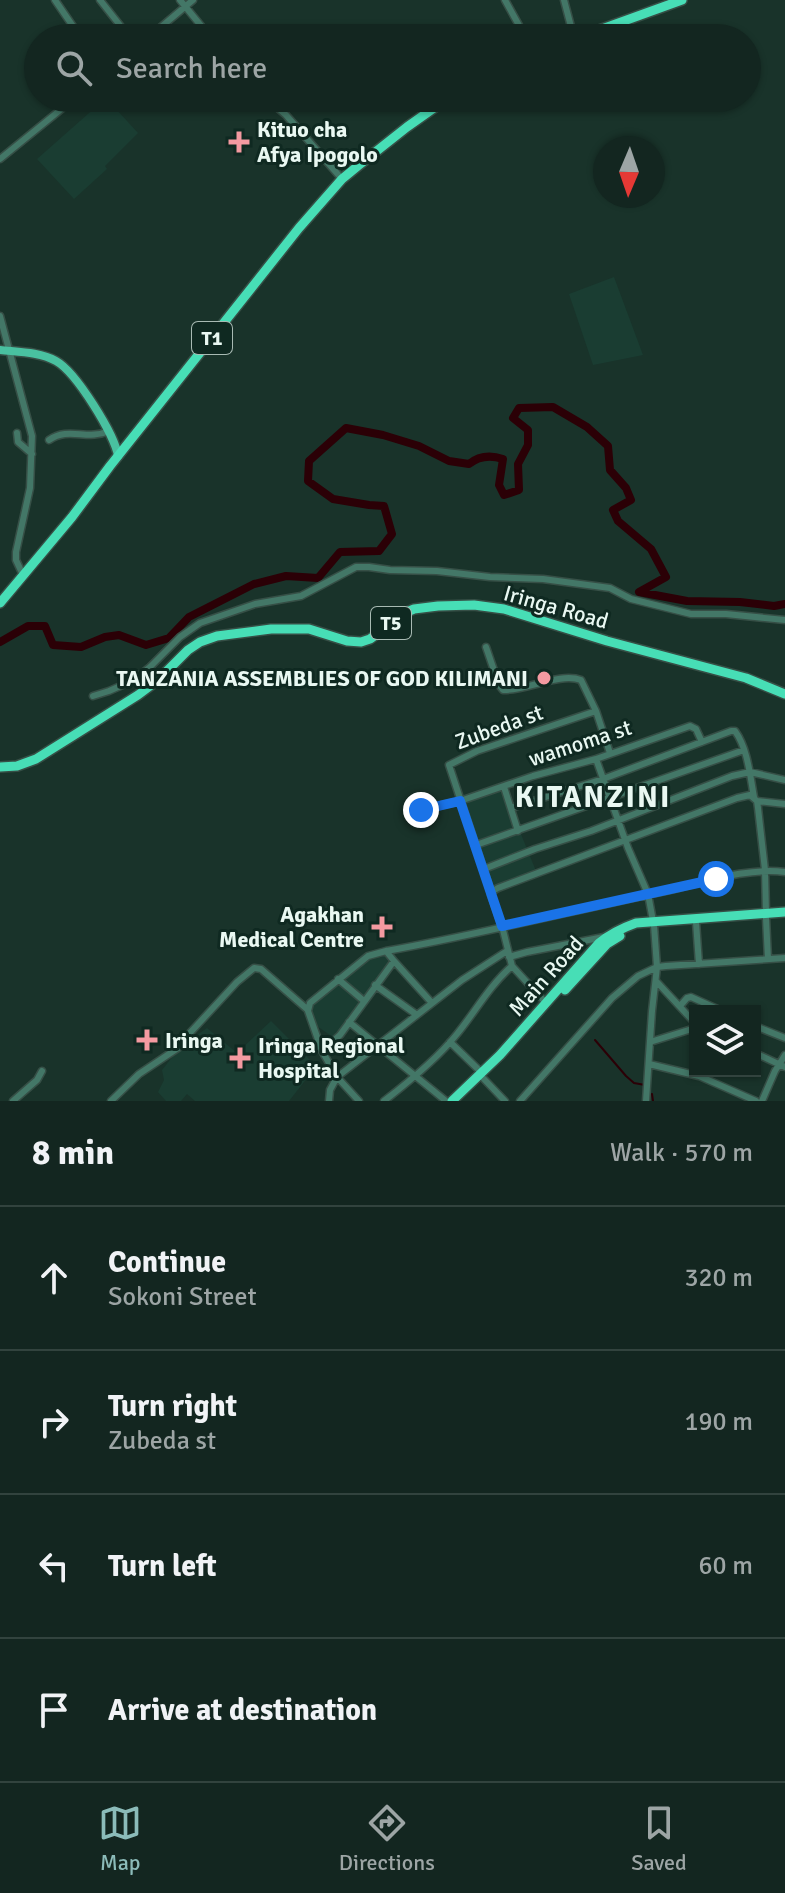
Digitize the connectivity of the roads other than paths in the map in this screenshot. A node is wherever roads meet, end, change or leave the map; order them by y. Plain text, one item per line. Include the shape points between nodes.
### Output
1 (55, 0) edge
2 (100, 0) edge
3 (193, 0) edge
4 (505, 0) edge
5 (564, 0) edge
6 (682, 0) edge
7 (182, 3) edge
8 (71, 24) edge
9 (119, 24) edge
10 (162, 24) edge
11 (199, 24) edge
12 (518, 24) edge
13 (571, 24) edge
14 (614, 24) edge
15 (58, 112) edge
16 (282, 112) edge
17 (428, 112) edge
18 (0, 159) edge
19 (342, 179) junction
20 (0, 316) edge
21 (4, 350) edge
22 (109, 431) junction
23 (17, 433) dead end
24 (49, 440) dead end
25 (32, 454) junction
26 (118, 456) junction
27 (23, 575) junction
28 (0, 603) edge
29 (785, 620) edge
30 (486, 647) dead end
31 (785, 694) edge
32 (93, 696) dead end
33 (596, 711) junction
34 (702, 742) junction
35 (744, 750) junction
36 (610, 753) junction
37 (596, 759) junction
38 (0, 767) edge
39 (750, 772) junction
40 (603, 779) junction
41 (785, 780) edge
42 (504, 787) junction
43 (610, 798) junction
44 (756, 799) junction
45 (460, 801) junction
46 (785, 804) edge
47 (511, 808) junction
48 (421, 810) dead end
49 (618, 820) junction
50 (518, 831) junction
51 (625, 840) junction
52 (476, 845) junction
53 (484, 869) junction
54 (785, 869) edge
55 (769, 870) junction
56 (491, 892) junction
57 (648, 894) junction
58 (785, 914) edge
59 (766, 915) junction
60 (696, 922) junction
61 (654, 923) junction
62 (502, 926) junction
63 (608, 940) junction
64 (386, 951) junction
65 (508, 954) junction
66 (785, 958) edge
67 (768, 959) junction
68 (394, 961) junction
69 (699, 964) junction
70 (512, 966) junction
71 (657, 967) junction
72 (338, 979) junction
73 (656, 981) junction
74 (375, 985) junction
75 (364, 1001) junction
76 (432, 1003) junction
77 (546, 1003) junction
78 (709, 1005) edge
79 (680, 1006) junction
80 (308, 1010) junction
81 (417, 1015) junction
82 (689, 1018) edge
83 (349, 1022) junction
84 (761, 1028) edge
85 (689, 1029) edge
86 (785, 1038) edge
87 (450, 1042) junction
88 (650, 1042) junction
89 (378, 1045) junction
90 (322, 1051) junction
91 (785, 1055) edge
92 (761, 1056) edge
93 (649, 1064) junction
94 (782, 1066) edge
95 (42, 1071) dead end
96 (482, 1075) junction
97 (416, 1076) junction
98 (337, 1077) junction
99 (13, 1101) edge
100 (111, 1101) edge
101 (329, 1101) edge
102 (359, 1101) edge
103 (384, 1101) edge
104 (449, 1101) edge
105 (460, 1101) edge
106 (505, 1101) edge
107 (520, 1101) edge
108 (646, 1101) edge
109 (756, 1101) edge
110 (762, 1101) edge

1 - 8 street
2 - 9 street
3 - 7 street
4 - 12 street
5 - 13 street
6 - 14 highway
7 - 10 street
7 - 11 street
15 - 18 street
16 - 19 street
17 - 19 highway, T1
19 - 26 highway, T1
20 - 21 street
21 - 22 main road via 59,362
21 - 25 street via 30,423
22 - 24 street via 89,436 65,432
22 - 26 main road
23 - 25 street via 18,442
25 - 27 street via 16,552
26 - 27 highway, T1
27 - 28 highway, T1
29 - 32 street via 691,614 631,599 610,588 559,581 363,567 301,596 255,604 200,623 134,680
30 - 33 street via 503,690 576,678
31 - 38 highway, Iringa Road / T5 via 504,609 438,606 407,612 361,642 309,629 271,629 200,642 138,695 27,763
33 - 36 street
33 - 45 street, Zubeda st via 452,763
34 - 35 street via 735,731
34 - 36 street, wamoma st via 690,726
34 - 40 street
35 - 39 street
35 - 43 street
36 - 37 street, wamoma st
37 - 40 street
37 - 42 street, wamoma st
39 - 41 street
39 - 44 street
39 - 49 street
40 - 43 street
40 - 47 street
42 - 45 street, wamoma st
42 - 47 street
43 - 49 street
43 - 50 street
44 - 46 street
44 - 51 street via 737,798
44 - 55 street
45 - 48 street, wamoma st
45 - 52 street, Zubeda st
47 - 50 street
49 - 51 street
49 - 53 street
50 - 52 street
51 - 56 street
51 - 57 street
52 - 53 street, Zubeda st
53 - 56 street, Zubeda st
54 - 55 street
55 - 57 street
55 - 59 street
56 - 62 street, Zubeda st
57 - 61 street
57 - 62 street
58 - 59 highway
59 - 60 highway
59 - 61 highway
59 - 67 street
60 - 61 highway
60 - 69 street
61 - 63 highway
61 - 71 street
62 - 64 street
62 - 65 street, Zubeda st
63 - 65 street
63 - 77 highway, Main Road
63 - 96 highway
64 - 68 street
64 - 72 street via 368,956
65 - 70 street, Zubeda st
65 - 76 street
66 - 67 street
67 - 69 street
68 - 74 street
68 - 76 street
69 - 71 street
70 - 77 street
70 - 87 street
71 - 73 street
71 - 107 street via 612,998
72 - 75 street
72 - 80 street
73 - 79 street
73 - 88 street
74 - 75 street
74 - 81 street
75 - 83 street
76 - 81 street
77 - 96 highway, Main Road
78 - 79 street via 691,997
79 - 82 street
80 - 90 street
80 - 100 street via 254,968 181,1046
81 - 89 street
83 - 89 street
83 - 90 street
84 - 86 street
85 - 88 street
87 - 96 street
87 - 97 street
88 - 93 street
89 - 97 street
89 - 98 street
90 - 98 street
91 - 94 street
92 - 94 street
93 - 108 street
93 - 109 street via 699,1076
94 - 110 street
95 - 99 street
96 - 104 highway, Main Road
96 - 105 highway
96 - 106 street
97 - 103 street
97 - 104 street
98 - 101 street
98 - 102 street

